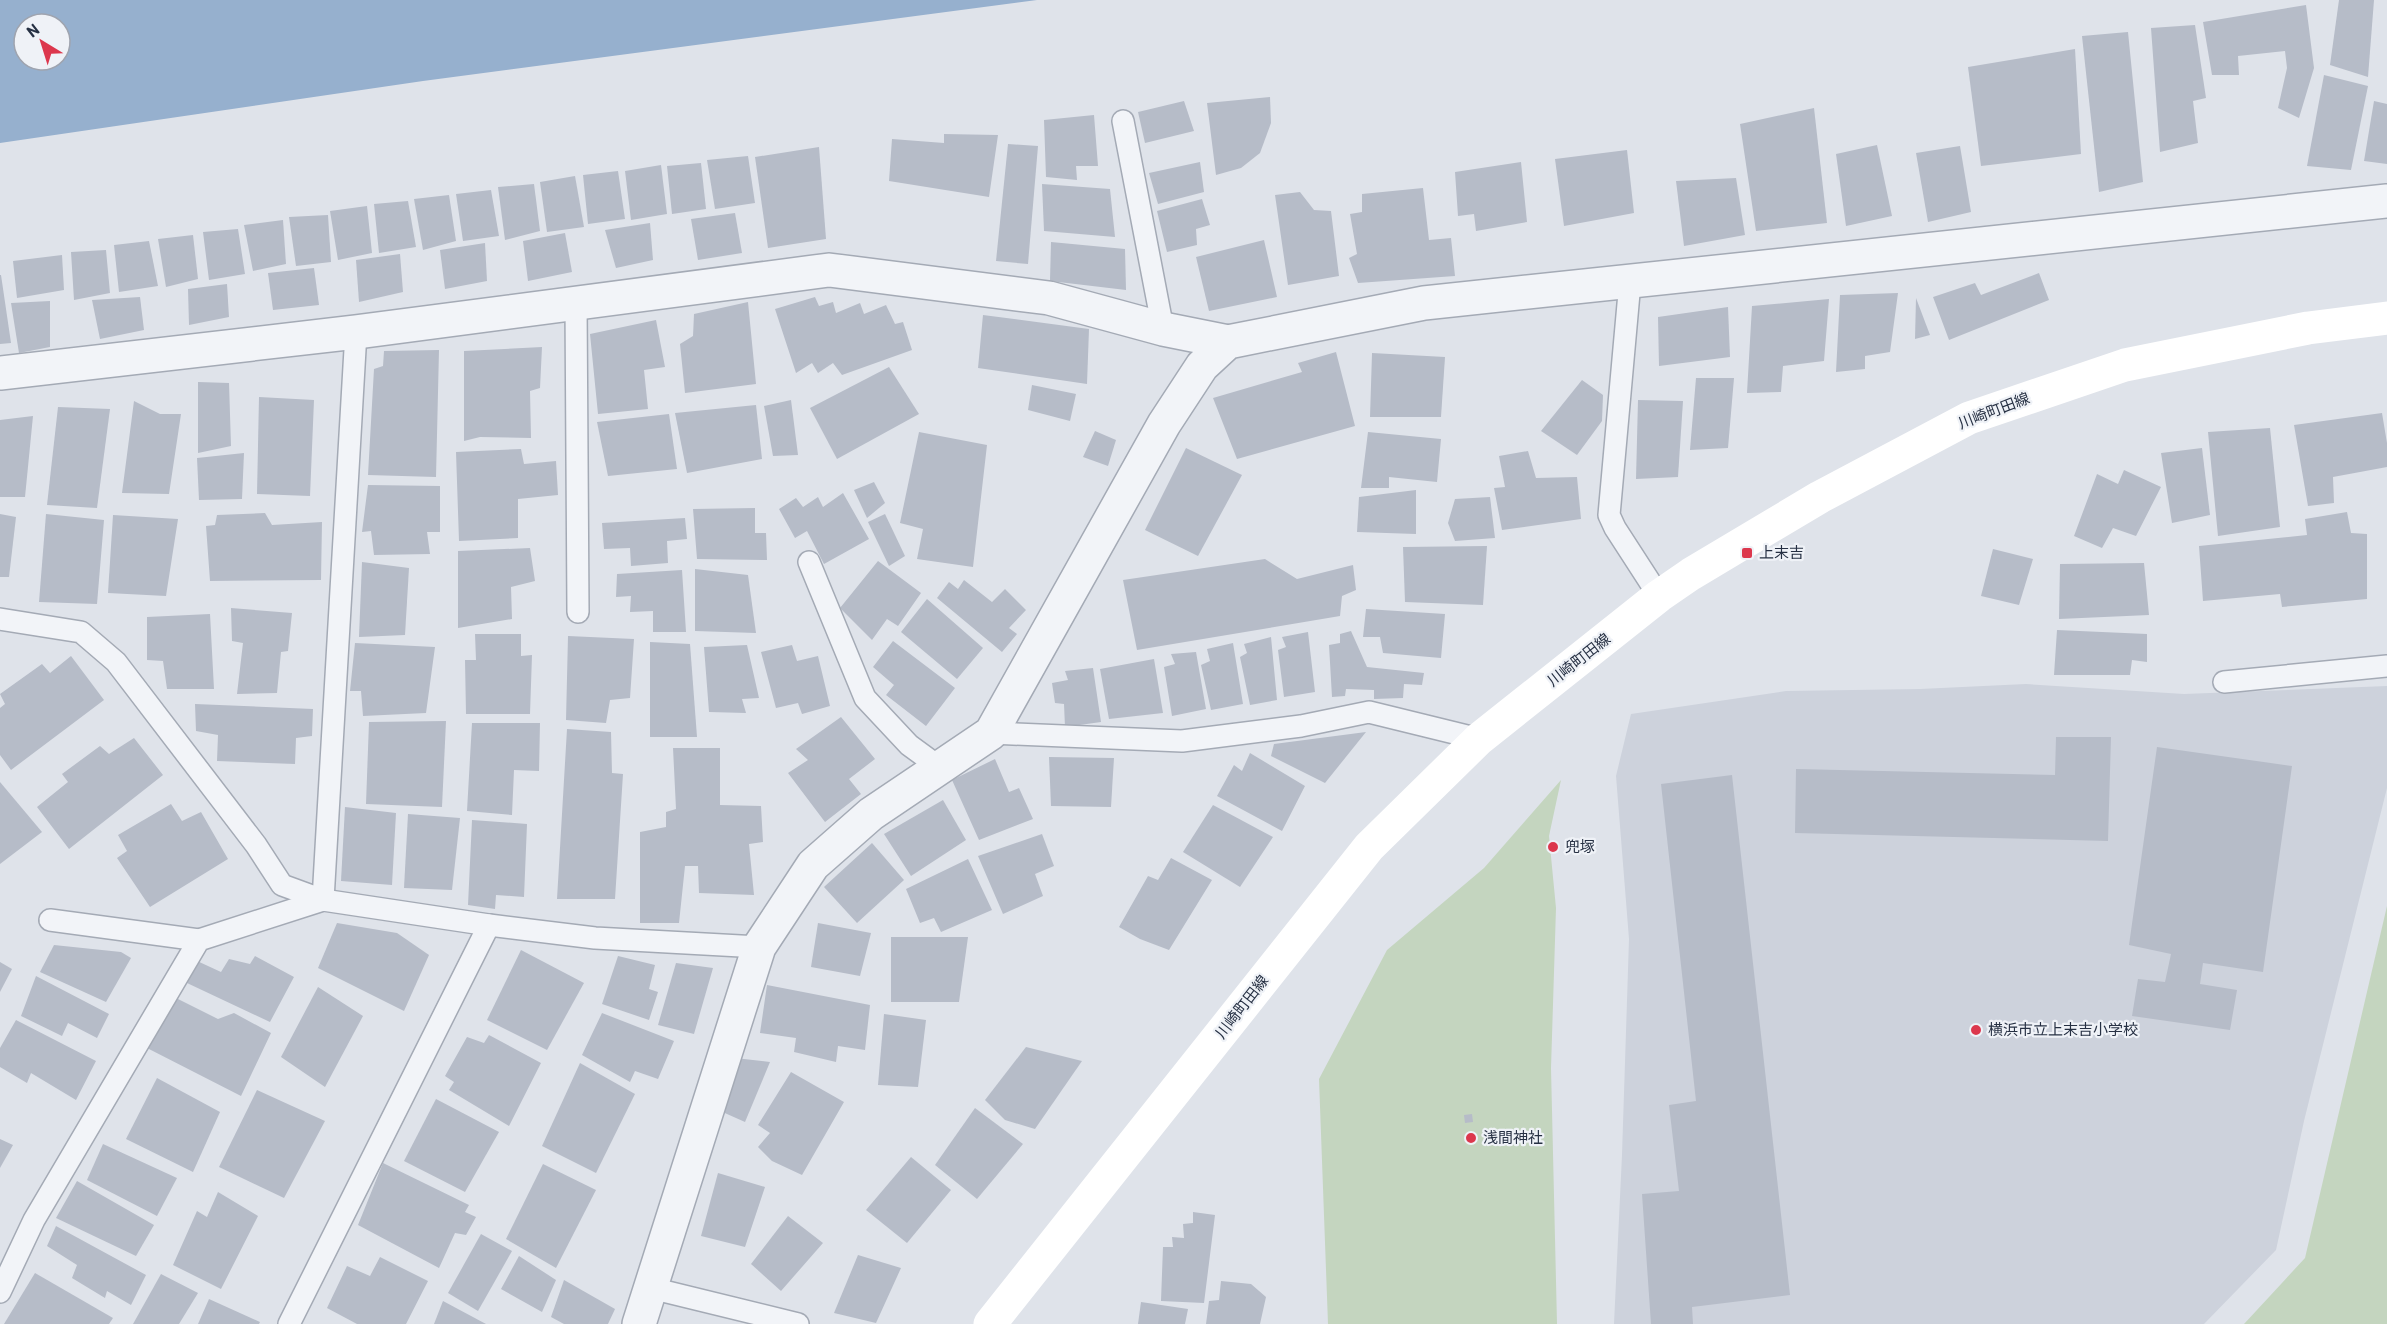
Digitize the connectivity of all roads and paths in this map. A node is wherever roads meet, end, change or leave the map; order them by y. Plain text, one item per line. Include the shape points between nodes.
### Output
1 (1123, 121) dead end
2 (2387, 201) edge
3 (1630, 282) junction
4 (576, 303) junction
5 (2387, 318) edge
6 (1163, 330) junction
7 (356, 333) junction
8 (1228, 342) junction
9 (0, 373) edge
10 (808, 562) dead end
11 (1659, 596) junction
12 (578, 612) dead end
13 (0, 619) edge
14 (2387, 666) edge
15 (2224, 682) dead end
16 (991, 733) junction
17 (1479, 739) junction
18 (939, 766) junction
19 (323, 900) junction
20 (50, 921) dead end
21 (489, 925) junction
22 (199, 940) junction
23 (759, 947) junction
24 (651, 1288) junction
25 (0, 1292) edge
26 (289, 1324) edge
27 (639, 1324) edge
28 (798, 1324) edge
29 (990, 1324) edge

1 - 6 lane
2 - 3 street
3 - 8 street via 1424,303
3 - 11 lane via 1609,515
4 - 6 street via 829,270 1049,298
4 - 7 street
4 - 12 lane
5 - 11 main road, 川崎町田線 via 2308,328 2125,365 1969,418 1820,497
6 - 8 street
7 - 9 street
7 - 19 lane
8 - 16 street via 1202,366 1164,424
10 - 18 lane via 865,698 909,745
11 - 17 main road, 川崎町田線
13 - 19 lane via 81,632 116,662 256,845 282,885
14 - 15 lane
16 - 17 lane via 1182,741 1301,726 1369,711
16 - 18 street
17 - 29 main road, 川崎町田線 via 1369,847
18 - 23 street via 871,813 813,865
19 - 21 lane
19 - 22 lane
20 - 22 lane
21 - 23 lane via 595,938
21 - 26 lane
22 - 25 lane via 34,1220
23 - 24 street
24 - 27 street
24 - 28 lane

